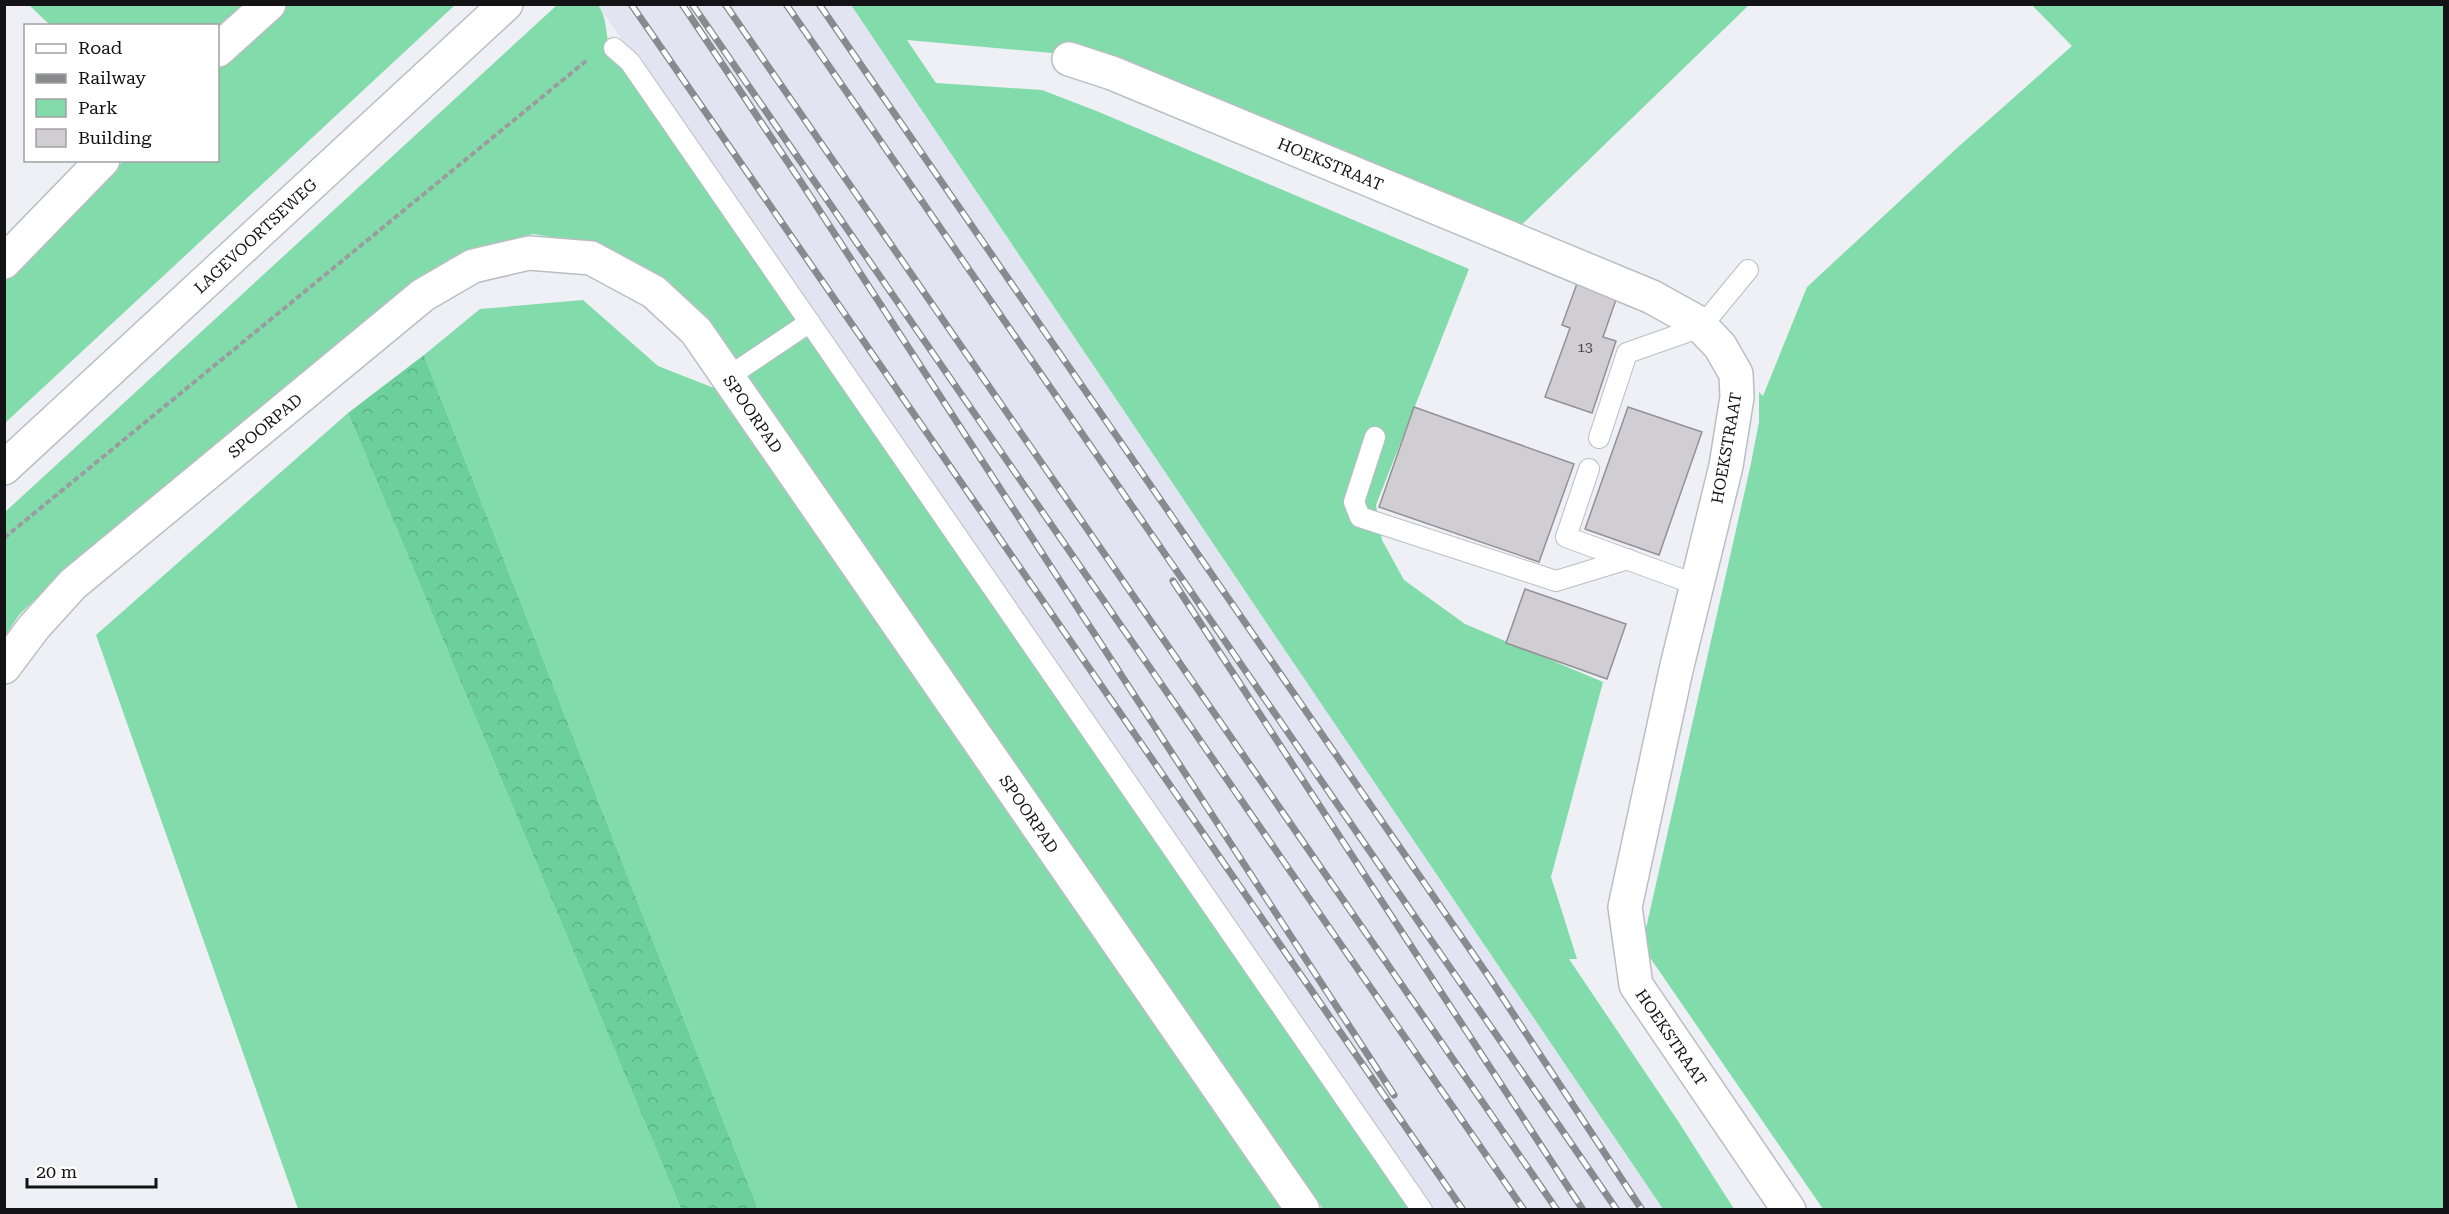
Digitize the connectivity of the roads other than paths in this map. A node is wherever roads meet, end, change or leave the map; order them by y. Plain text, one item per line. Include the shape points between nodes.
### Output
1 (268, 4) edge
2 (506, 4) edge
3 (614, 48) dead end
4 (219, 49) edge
5 (1069, 58) dead end
6 (101, 162) edge
7 (4, 262) edge
8 (1748, 270) dead end
9 (810, 322) junction
10 (1701, 327) junction
11 (728, 377) junction
12 (1375, 437) dead end
13 (1599, 438) dead end
14 (4, 468) edge
15 (1589, 469) dead end
16 (1628, 560) junction
17 (1697, 585) junction
18 (4, 666) edge
19 (1303, 1209) edge
20 (1422, 1209) edge
21 (1790, 1209) edge

1 - 4 street
2 - 14 street, LAGEVOORTSEWEG
3 - 9 lane via 630,62
5 - 10 street, HOEKSTRAAT via 1652,297
6 - 7 street
8 - 10 lane
9 - 11 lane
9 - 20 lane
10 - 13 lane via 1627,353
10 - 17 street, HOEKSTRAAT via 1720,346 1736,374 1737,397 1726,466
11 - 18 street, SPOORPAD via 696,331 654,292 591,258 529,253 472,266 423,295 73,584
11 - 19 street, SPOORPAD
12 - 16 lane via 1354,502 1360,517 1556,581
15 - 16 lane via 1566,537
16 - 17 lane
17 - 21 street, HOEKSTRAAT via 1625,907 1636,985

